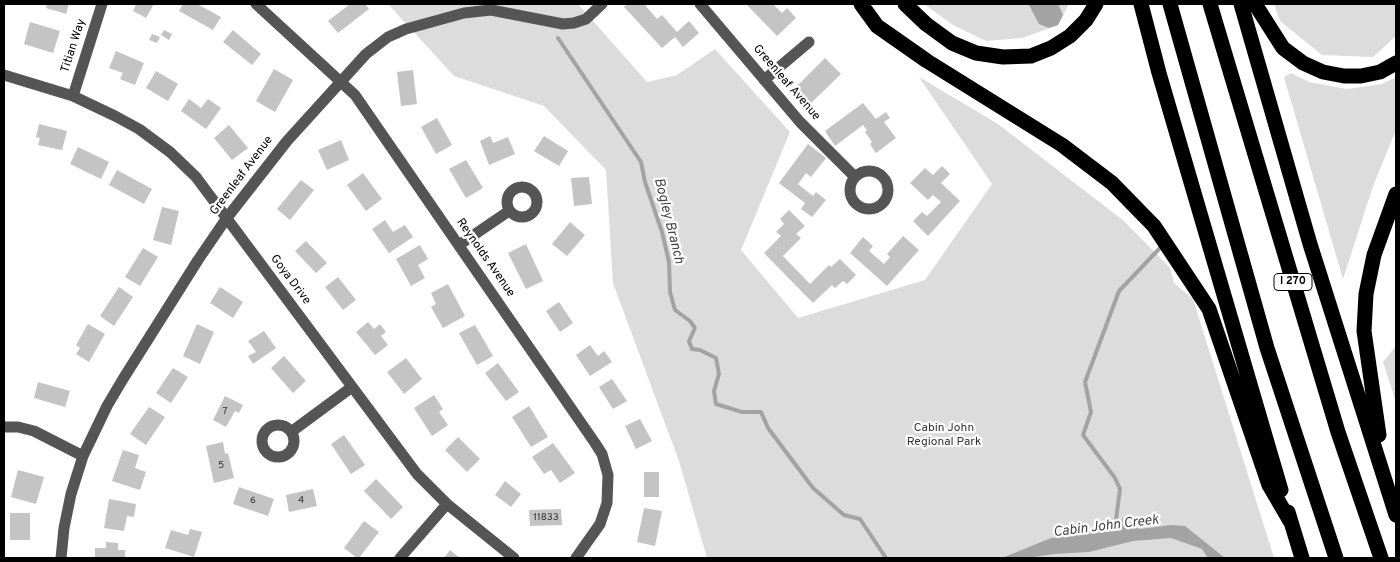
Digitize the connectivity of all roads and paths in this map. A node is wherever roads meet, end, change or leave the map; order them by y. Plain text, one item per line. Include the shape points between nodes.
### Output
1 (102, 4) edge
2 (256, 4) edge
3 (602, 4) edge
4 (700, 4) edge
5 (861, 4) edge
6 (906, 4) edge
7 (1096, 4) edge
8 (1141, 4) edge
9 (1170, 4) edge
10 (1210, 4) edge
11 (1241, 4) edge
12 (1256, 4) edge
13 (810, 42) dead end
14 (1396, 63) edge
15 (4, 75) edge
16 (764, 80) junction
17 (339, 82) junction
18 (73, 96) junction
19 (856, 177) dead end
20 (1396, 194) edge
21 (509, 211) dead end
22 (226, 219) junction
23 (459, 245) junction
24 (352, 387) junction
25 (4, 427) edge
26 (291, 432) dead end
27 (83, 456) junction
28 (1387, 484) junction
29 (447, 504) junction
30 (1396, 515) edge
31 (1290, 521) junction
32 (61, 558) edge
33 (400, 558) edge
34 (514, 558) edge
35 (576, 558) edge
36 (1302, 558) edge
37 (1336, 558) edge
38 (1381, 558) edge

1 - 18 street, Titian Way
2 - 17 street, Reynolds Avenue
3 - 17 street, Greenleaf Avenue via 586,19 574,23 563,24 491,10 422,24 377,44
4 - 16 street, Greenleaf Avenue
5 - 31 highway via 877,26 1062,145 1112,183 1154,226 1209,309 1269,485
6 - 7 highway via 952,43 976,53 1003,57 1031,56 1051,48 1070,36
8 - 31 highway
9 - 37 highway via 1267,348
10 - 38 highway, I 270 via 1338,432
11 - 28 highway, I 270 via 1310,244
12 - 14 highway via 1283,48 1303,63 1323,72 1361,76 1380,72
13 - 16 street
15 - 18 street, Goya Drive
16 - 19 street, Greenleaf Avenue via 800,122
17 - 22 street, Greenleaf Avenue via 287,141
17 - 23 street, Reynolds Avenue via 355,96
18 - 22 street, Goya Drive via 115,116 170,152 196,177
20 - 28 highway via 1374,255 1366,294 1364,331
21 - 23 street
22 - 24 street, Goya Drive
22 - 27 street, Greenleaf Avenue via 119,386
23 - 35 street, Reynolds Avenue via 602,454 608,485 605,508 600,524
24 - 26 street
24 - 29 street, Goya Drive via 417,474
25 - 27 street via 34,431
27 - 32 street, Greenleaf Avenue via 71,494
28 - 30 highway, I 270
29 - 33 street
29 - 34 street, Goya Drive
31 - 36 highway

